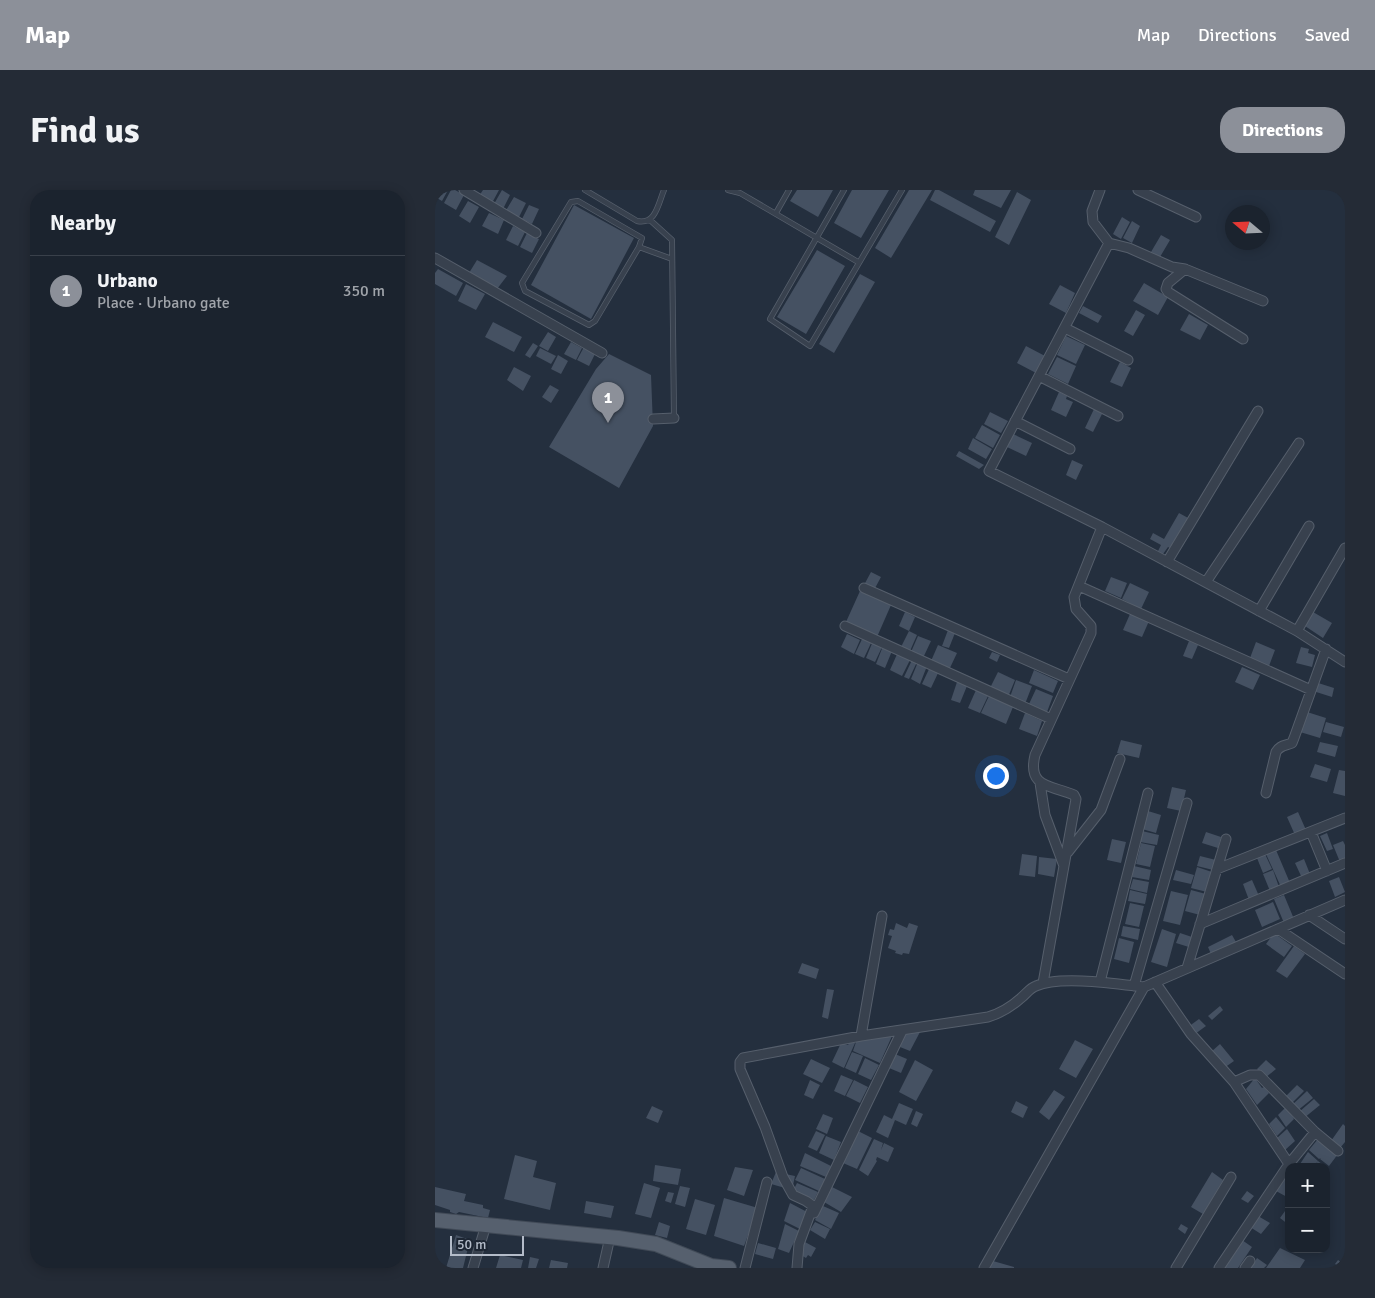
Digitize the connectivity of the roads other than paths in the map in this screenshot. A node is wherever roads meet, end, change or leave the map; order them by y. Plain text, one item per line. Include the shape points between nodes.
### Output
1 (464, 190) edge
2 (585, 190) edge
3 (665, 190) edge
4 (728, 190) edge
5 (789, 190) edge
6 (844, 190) edge
7 (902, 190) edge
8 (1100, 190) edge
9 (1138, 190) edge
10 (776, 213) junction
11 (1196, 218) dead end
12 (650, 220) junction
13 (536, 233) dead end
14 (817, 238) junction
15 (1109, 243) junction
16 (639, 247) junction
17 (435, 258) edge
18 (672, 259) junction
19 (858, 262) junction
20 (1185, 269) junction
21 (1263, 301) dead end
22 (1065, 328) junction
23 (1243, 339) dead end
24 (602, 354) dead end
25 (1127, 360) dead end
26 (1039, 376) junction
27 (1258, 411) dead end
28 (1118, 416) dead end
29 (674, 418) joint
30 (653, 420) dead end
31 (1015, 421) junction
32 (1299, 443) dead end
33 (1070, 449) dead end
34 (1309, 526) dead end
35 (1102, 527) junction
36 (1345, 548) edge
37 (1167, 562) junction
38 (1206, 582) junction
39 (1079, 586) junction
40 (864, 588) dead end
41 (1259, 611) junction
42 (845, 626) dead end
43 (1297, 631) junction
44 (1326, 649) junction
45 (1345, 662) edge
46 (1069, 679) junction
47 (1311, 690) junction
48 (1051, 718) junction
49 (1120, 760) dead end
50 (1040, 783) junction
51 (1148, 793) dead end
52 (1267, 793) dead end
53 (1187, 803) dead end
54 (1345, 818) edge
55 (1311, 832) junction
56 (1226, 839) dead end
57 (1066, 854) junction
58 (1345, 863) edge
59 (1064, 867) junction
60 (1217, 869) junction
61 (1327, 871) junction
62 (1345, 900) edge
63 (883, 916) dead end
64 (1309, 916) junction
65 (1200, 924) junction
66 (1279, 929) junction
67 (1345, 939) edge
68 (1187, 968) junction
69 (1345, 974) edge
70 (1100, 982) junction
71 (1155, 982) junction
72 (1043, 983) junction
73 (1134, 986) junction
74 (1144, 987) junction
75 (902, 1031) junction
76 (861, 1036) junction
77 (1233, 1082) junction
78 (1315, 1132) junction
79 (1338, 1151) dead end
80 (1288, 1163) edge
81 (1290, 1163) edge
82 (1285, 1170) edge
83 (1231, 1177) dead end
84 (767, 1182) dead end
85 (435, 1220) edge
86 (486, 1226) junction
87 (610, 1237) junction
88 (799, 1244) junction
89 (473, 1268) edge
90 (603, 1268) edge
91 (729, 1268) edge
92 (745, 1268) edge
93 (797, 1268) edge
94 (984, 1268) edge
95 (1176, 1268) edge
96 (1219, 1268) edge

1 - 13 street
2 - 12 lane via 637,221
3 - 12 lane
4 - 10 lane
5 - 10 lane
6 - 14 lane
7 - 19 lane
8 - 15 street via 1092,211 1093,222
9 - 11 street
10 - 14 lane
12 - 18 lane via 672,240
14 - 19 lane
14 - 19 lane via 770,319 810,346
15 - 20 street
15 - 22 street
16 - 16 lane via 595,321 589,325 523,287 522,282 571,202 578,201 642,238
16 - 18 lane
17 - 24 street
18 - 29 lane
20 - 21 street
20 - 23 street via 1166,289
22 - 25 street
22 - 26 street
26 - 28 street
26 - 31 street
27 - 37 street
29 - 30 street
31 - 33 street
31 - 35 street via 989,471
32 - 38 street
34 - 41 street
35 - 37 street
35 - 39 street
36 - 43 street
37 - 38 street
38 - 41 street
39 - 46 street via 1074,605 1091,629
39 - 47 street
40 - 46 street
41 - 43 street
42 - 48 street
43 - 44 street
44 - 45 street
44 - 47 street
46 - 48 street
47 - 52 street via 1292,743 1278,748 1276,752
48 - 50 street via 1033,764
49 - 57 street via 1101,810
50 - 57 street via 1076,797
50 - 59 street via 1045,815
51 - 70 street
53 - 73 street
54 - 55 street
55 - 60 street
55 - 61 street
56 - 60 street
57 - 59 street
58 - 61 street
59 - 72 street
60 - 65 street
61 - 65 street
62 - 64 street
63 - 76 street
64 - 66 street
64 - 67 street
65 - 68 street
66 - 68 street
66 - 69 street
68 - 71 street
70 - 72 street
70 - 73 street
71 - 74 street
71 - 77 street via 1191,1034
72 - 75 street via 996,1015
73 - 74 street
74 - 94 street
75 - 76 street
75 - 88 street
76 - 88 street via 747,1056 740,1062 783,1177 793,1195 813,1206
77 - 78 street via 1259,1075
77 - 80 street
78 - 79 street
78 - 81 street
82 - 96 street
83 - 95 street
84 - 92 street
85 - 86 main road
86 - 87 main road
86 - 89 street
87 - 90 street
87 - 91 main road via 656,1244 711,1266
88 - 93 street

